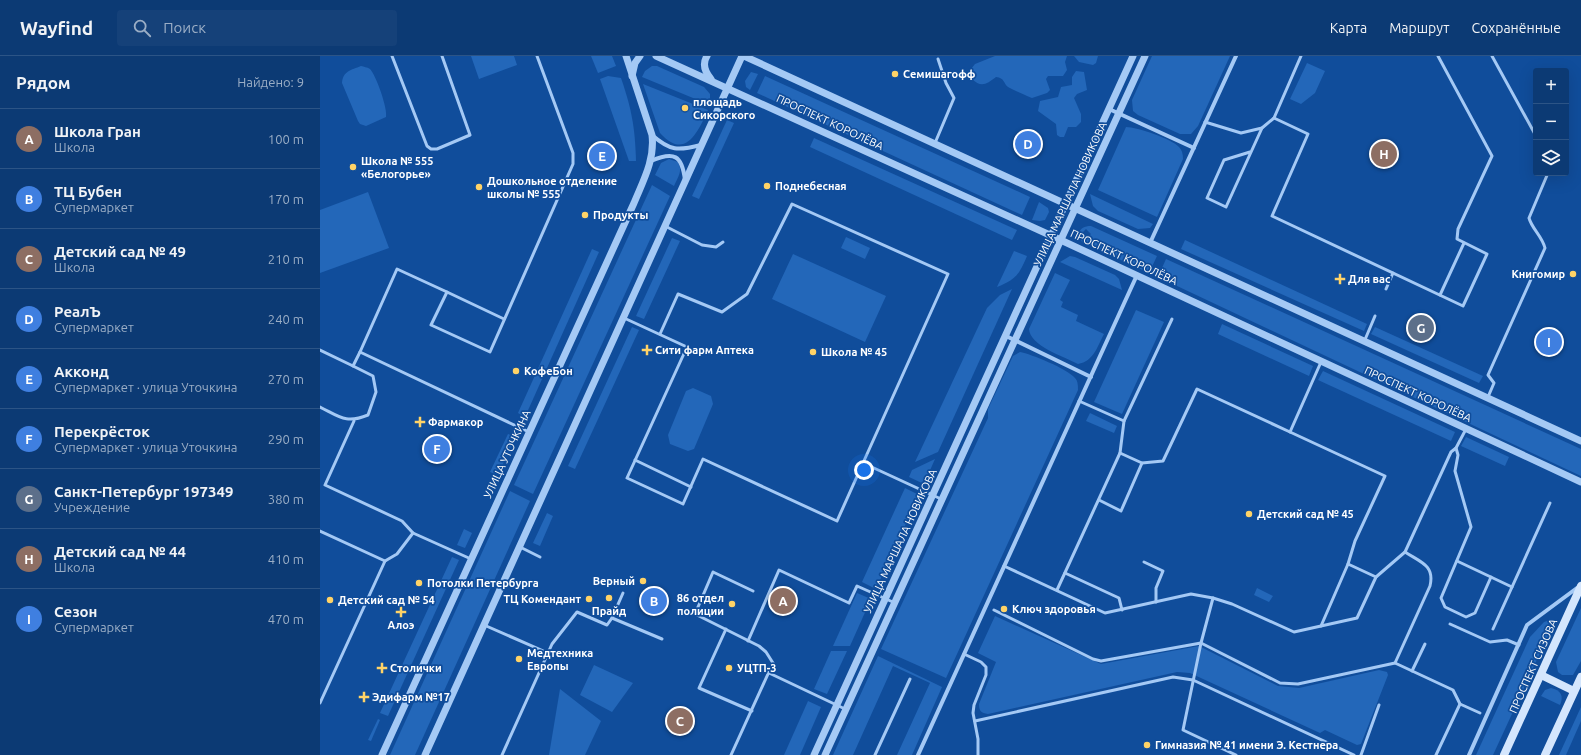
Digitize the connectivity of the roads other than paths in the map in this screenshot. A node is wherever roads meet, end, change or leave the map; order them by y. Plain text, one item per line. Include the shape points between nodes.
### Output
1 (392, 56) edge
2 (442, 56) edge
3 (537, 56) edge
4 (626, 56) edge
5 (640, 56) edge
6 (656, 56) edge
7 (707, 56) edge
8 (743, 56) edge
9 (1133, 56) edge
10 (1145, 56) edge
11 (1236, 56) edge
12 (1301, 56) edge
13 (1438, 56) edge
14 (1492, 56) edge
15 (938, 59) dead end
16 (632, 76) junction
17 (712, 81) junction
18 (728, 88) junction
19 (1109, 109) junction
20 (1119, 114) junction
21 (1274, 118) junction
22 (1205, 122) junction
23 (1262, 128) junction
24 (652, 135) junction
25 (1536, 140) edge
26 (934, 144) junction
27 (701, 145) junction
28 (1194, 148) junction
29 (1250, 152) junction
30 (651, 161) junction
31 (1547, 176) edge
32 (685, 180) junction
33 (1066, 204) junction
34 (1075, 208) junction
35 (664, 226) junction
36 (1052, 236) junction
37 (1061, 240) junction
38 (723, 242) dead end
39 (1150, 243) junction
40 (1464, 243) junction
41 (1393, 273) junction
42 (1137, 275) junction
43 (1386, 289) dead end
44 (447, 292) junction
45 (1440, 295) junction
46 (1375, 316) dead end
47 (624, 318) junction
48 (504, 319) junction
49 (1172, 319) dead end
50 (660, 334) junction
51 (1006, 336) junction
52 (1015, 340) junction
53 (1364, 342) junction
54 (320, 350) edge
55 (360, 352) junction
56 (1321, 361) junction
57 (353, 366) junction
58 (1090, 377) junction
59 (1487, 398) junction
60 (1080, 401) junction
61 (320, 407) edge
62 (354, 421) junction
63 (1124, 421) junction
64 (1466, 428) junction
65 (529, 432) junction
66 (1290, 432) junction
67 (1581, 441) edge
68 (1456, 448) junction
69 (1120, 453) junction
70 (635, 460) junction
71 (863, 462) junction
72 (1142, 463) junction
73 (320, 482) edge
74 (1581, 482) edge
75 (326, 485) junction
76 (691, 487) junction
77 (933, 495) junction
78 (942, 500) junction
79 (1098, 500) junction
80 (1550, 503) dead end
81 (320, 531) edge
82 (413, 533) junction
83 (520, 547) junction
84 (1404, 552) junction
85 (540, 557) dead end
86 (471, 559) junction
87 (385, 561) junction
88 (1457, 561) junction
89 (1144, 562) dead end
90 (1348, 564) junction
91 (1004, 566) junction
92 (1065, 573) junction
93 (1376, 577) junction
94 (1491, 577) junction
95 (1581, 586) edge
96 (1512, 587) junction
97 (1057, 590) junction
98 (753, 591) dead end
99 (623, 593) dead end
100 (1213, 598) junction
101 (885, 599) junction
102 (1156, 602) junction
103 (895, 603) junction
104 (994, 610) dead end
105 (1122, 610) junction
106 (612, 618) junction
107 (1450, 624) dead end
108 (484, 625) junction
109 (1321, 626) junction
110 (726, 629) junction
111 (1493, 629) dead end
112 (662, 639) dead end
113 (748, 641) junction
114 (1201, 643) junction
115 (1424, 644) dead end
116 (1519, 645) junction
117 (548, 653) junction
118 (964, 654) junction
119 (1395, 663) junction
120 (1412, 671) junction
121 (769, 673) junction
122 (1540, 675) junction
123 (1581, 677) edge
124 (910, 679) dead end
125 (1193, 680) junction
126 (1574, 691) junction
127 (320, 703) edge
128 (1460, 704) junction
129 (837, 705) junction
130 (1379, 705) dead end
131 (846, 710) junction
132 (752, 711) junction
133 (1480, 713) dead end
134 (975, 721) junction
135 (382, 755) edge
136 (425, 755) edge
137 (502, 755) edge
138 (731, 755) edge
139 (814, 755) edge
140 (825, 755) edge
141 (875, 755) edge
142 (918, 755) edge
143 (978, 755) edge
144 (1236, 755) edge
145 (1354, 755) edge
146 (1361, 755) edge
147 (1436, 755) edge
148 (1469, 755) edge
149 (1504, 755) edge
150 (1545, 755) edge

1 - 2 lane via 427,146 436,149 470,135
3 - 48 lane via 573,153 573,164
4 - 16 street
5 - 16 street via 635,63
6 - 17 street, ПРОСПЕКТ КОРОЛЁВА
7 - 17 street via 704,64
8 - 18 street
8 - 26 street
9 - 19 street, УЛИЦА МАРШАЛА НОВИКОВА
10 - 20 street, УЛИЦА МАРШАЛА НОВИКОВА
11 - 22 street
12 - 21 lane
13 - 40 lane via 1492,156 1458,229 1457,239
14 - 25 lane
15 - 26 lane via 954,98
16 - 24 street
17 - 18 street, ПРОСПЕКТ КОРОЛЁВА
18 - 27 street
18 - 36 street, ПРОСПЕКТ КОРОЛЁВА
19 - 20 street
19 - 33 street, УЛИЦА МАРШАЛА НОВИКОВА
20 - 28 street
20 - 34 street, УЛИЦА МАРШАЛА НОВИКОВА
21 - 23 lane
21 - 41 lane via 1308,134 1272,216
22 - 23 lane via 1241,133
22 - 28 street
23 - 29 lane
24 - 27 street via 664,146 677,149
24 - 30 street, УЛИЦА УТОЧКИНА via 654,147
26 - 33 street
27 - 32 street
28 - 39 street
29 - 29 lane via 1226,207 1207,198 1224,160
30 - 32 street via 668,155 674,156 683,166
30 - 65 street, УЛИЦА УТОЧКИНА
31 - 59 lane via 1529,218 1545,248 1488,375 1494,383
32 - 35 street
33 - 34 street
33 - 36 street, УЛИЦА МАРШАЛА НОВИКОВА
34 - 37 street, УЛИЦА МАРШАЛА НОВИКОВА
34 - 39 street
35 - 38 lane via 702,245 716,247
35 - 47 street
36 - 37 street, ПРОСПЕКТ КОРОЛЁВА
36 - 51 street, УЛИЦА МАРШАЛА НОВИКОВА
37 - 42 street, ПРОСПЕКТ КОРОЛЁВА
37 - 52 street, УЛИЦА МАРШАЛА НОВИКОВА
39 - 53 street
40 - 45 lane
40 - 45 lane via 1487,254 1463,306
41 - 43 lane
41 - 45 lane
42 - 56 street, ПРОСПЕКТ КОРОЛЁВА
42 - 58 street
44 - 48 lane
44 - 48 lane via 431,325 490,352
44 - 55 lane via 397,268
46 - 53 lane
47 - 50 lane
47 - 83 street
49 - 63 lane
50 - 70 lane via 687,347
50 - 71 lane via 678,294 722,312 748,294 792,204 948,274
51 - 52 street
51 - 77 street, УЛИЦА МАРШАЛА НОВИКОВА
52 - 58 street
52 - 78 street, УЛИЦА МАРШАЛА НОВИКОВА
53 - 59 street
54 - 57 lane
55 - 57 lane
55 - 65 lane
56 - 64 street, ПРОСПЕКТ КОРОЛЁВА
56 - 66 lane
57 - 62 lane via 373,376 376,392 368,415
58 - 60 street
59 - 67 street
60 - 63 lane
60 - 91 street
61 - 62 lane
62 - 75 lane
63 - 69 lane
64 - 68 lane
64 - 74 street, ПРОСПЕКТ КОРОЛЁВА
65 - 86 street, УЛИЦА УТОЧКИНА
66 - 72 lane via 1197,389 1163,461
66 - 90 lane via 1385,476 1355,541
68 - 84 lane via 1451,452
68 - 88 lane via 1456,471 1471,527
69 - 72 lane
69 - 79 lane
70 - 76 lane
70 - 76 lane via 627,478 683,504
71 - 76 lane via 837,521 703,459
71 - 77 lane
72 - 79 lane via 1121,511
73 - 75 lane
75 - 82 lane via 402,521
77 - 78 lane
77 - 101 street, УЛИЦА МАРШАЛА НОВИКОВА
78 - 103 street, УЛИЦА МАРШАЛА НОВИКОВА
79 - 92 lane
80 - 96 lane
81 - 87 lane
82 - 86 lane
82 - 87 lane via 397,554
83 - 85 lane
83 - 108 street
84 - 93 lane
84 - 119 lane via 1428,567 1432,579
86 - 135 street, УЛИЦА УТОЧКИНА
87 - 127 lane
88 - 94 lane
88 - 94 lane via 1441,598 1445,607 1466,617 1475,614
89 - 102 lane via 1163,571 1156,588
90 - 93 lane
90 - 109 lane
91 - 97 lane
91 - 118 street
92 - 97 lane
92 - 105 lane via 1119,598
93 - 109 lane via 1357,618
94 - 96 lane
95 - 116 street via 1528,625
95 - 122 main road, ПРОСПЕКТ СИЗОВА
96 - 111 lane
97 - 105 lane via 1105,613
98 - 110 lane via 713,572 695,614
99 - 106 lane
100 - 102 lane via 1191,594
100 - 109 lane via 1294,632
100 - 114 lane
101 - 103 lane
101 - 113 lane via 857,586 849,603 779,570
101 - 129 street, УЛИЦА МАРШАЛА НОВИКОВА
102 - 105 lane
103 - 131 street, УЛИЦА МАРШАЛА НОВИКОВА
104 - 114 lane via 1101,661
106 - 112 lane
106 - 117 lane via 606,625 578,612 552,644
107 - 116 lane via 1490,642 1508,640
108 - 117 lane
108 - 136 street
110 - 113 lane
110 - 132 lane via 699,688
113 - 121 lane via 766,652 773,663
114 - 119 lane via 1280,683 1298,684
114 - 125 lane
115 - 120 lane
116 - 148 street
117 - 137 lane
118 - 134 lane via 986,667 986,675 974,705
118 - 142 street
119 - 120 lane
120 - 128 lane via 1453,690
121 - 129 lane
121 - 132 lane
122 - 126 main road
122 - 149 main road, ПРОСПЕКТ СИЗОВА
123 - 126 main road
124 - 141 lane
125 - 134 lane via 1173,678
125 - 144 lane via 1183,730
125 - 145 lane
126 - 150 main road
128 - 133 lane
128 - 147 lane
129 - 131 lane
129 - 139 street, УЛИЦА МАРШАЛА НОВИКОВА
130 - 146 lane
131 - 140 street, УЛИЦА МАРШАЛА НОВИКОВА
132 - 138 lane
134 - 143 lane

